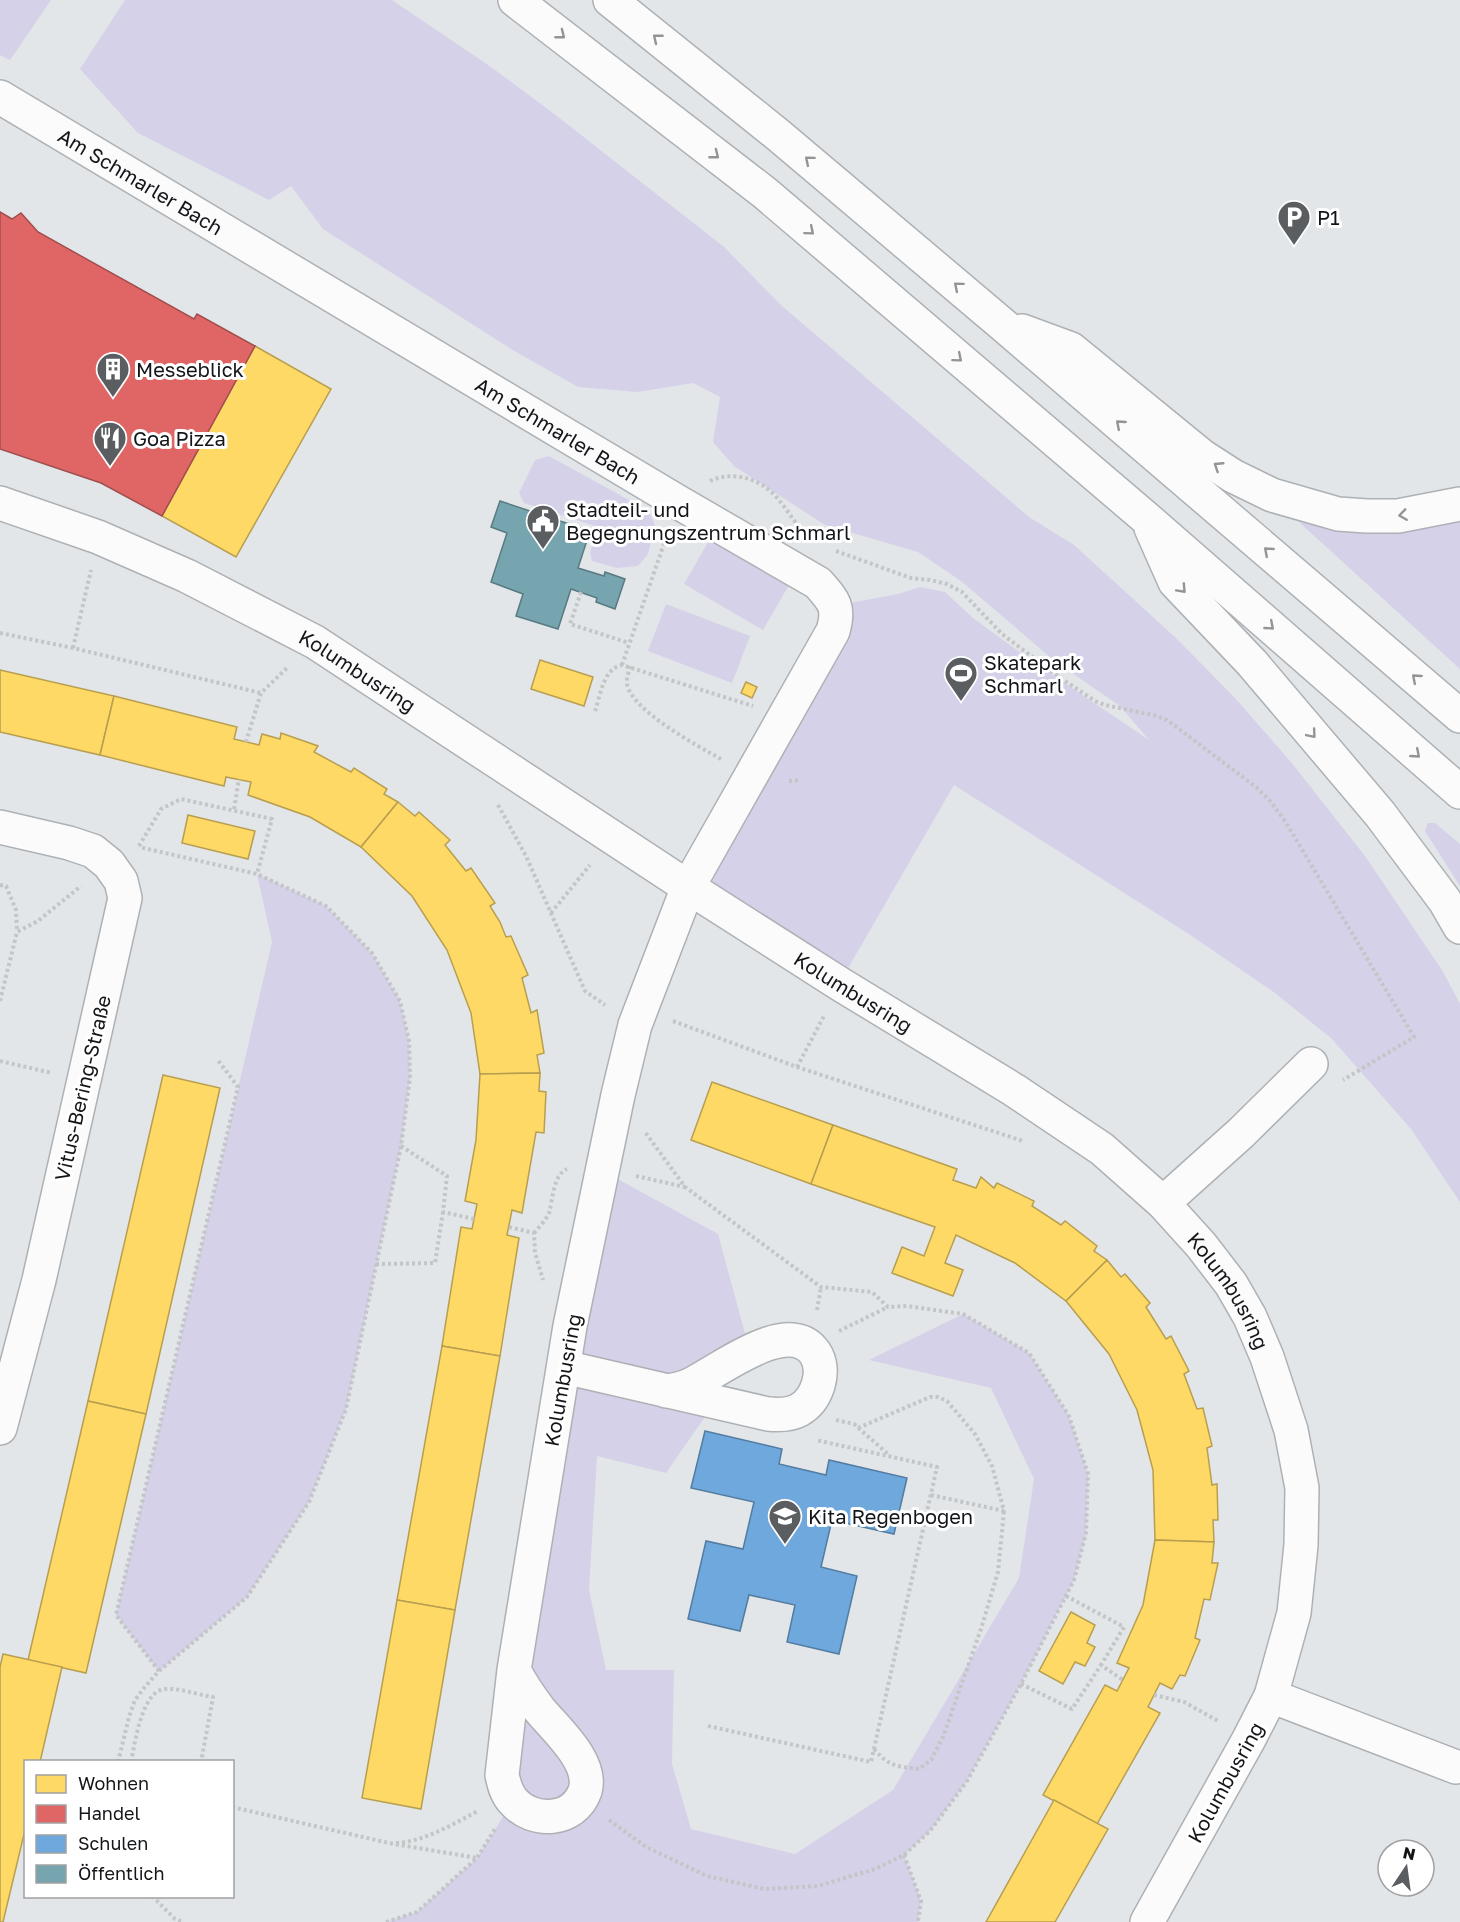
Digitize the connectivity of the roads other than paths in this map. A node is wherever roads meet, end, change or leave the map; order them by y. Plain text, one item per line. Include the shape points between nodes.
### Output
1 (514, 0) edge
2 (610, 0) edge
3 (0, 96) edge
4 (1002, 324) junction
5 (0, 503) edge
6 (1460, 504) edge
7 (1146, 518) junction
8 (1460, 716) edge
9 (1460, 792) edge
10 (0, 827) edge
11 (688, 887) junction
12 (1460, 927) edge
13 (1323, 1075) road end
14 (1164, 1203) junction
15 (564, 1367) junction
16 (666, 1391) junction
17 (0, 1428) edge
18 (514, 1670) junction
19 (1271, 1696) junction
20 (1456, 1767) dead end
21 (1147, 1922) edge

1 -> 7 main road via 765,193
4 -> 2 main road via 777,134
3 - 11 main road, Am Schmarler Bach via 818,583 834,600 837,616 833,631
6 -> 4 main road via 1398,516 1367,516 1338,514 1272,495 1202,456 1071,349
8 -> 4 main road
5 - 11 main road, Kolumbusring via 98,537 187,576 315,642
7 -> 9 main road
7 -> 12 main road via 1175,582 1252,663 1380,814
10 - 17 main road, Vitus-Bering-Straße via 93,850 121,881 125,898 39,1280
11 - 14 main road, Kolumbusring via 1014,1090 1102,1149
11 - 15 main road, Kolumbusring via 638,1017 618,1095
13 - 14 main road via 1241,1133
14 - 19 main road, Kolumbusring via 1202,1245 1250,1317 1291,1431 1302,1488 1301,1545 1294,1613
15 - 16 main road
15 - 18 main road, Kolumbusring
16 - 16 main road via 768,1414 785,1414 808,1403 817,1388 820,1363 814,1351 802,1342 771,1342 691,1384
18 - 18 main road, Kolumbusring via 502,1775 505,1789 513,1801 533,1813 556,1817 573,1808 584,1794 586,1779 580,1760
19 - 20 main road
19 - 21 main road, Kolumbusring

